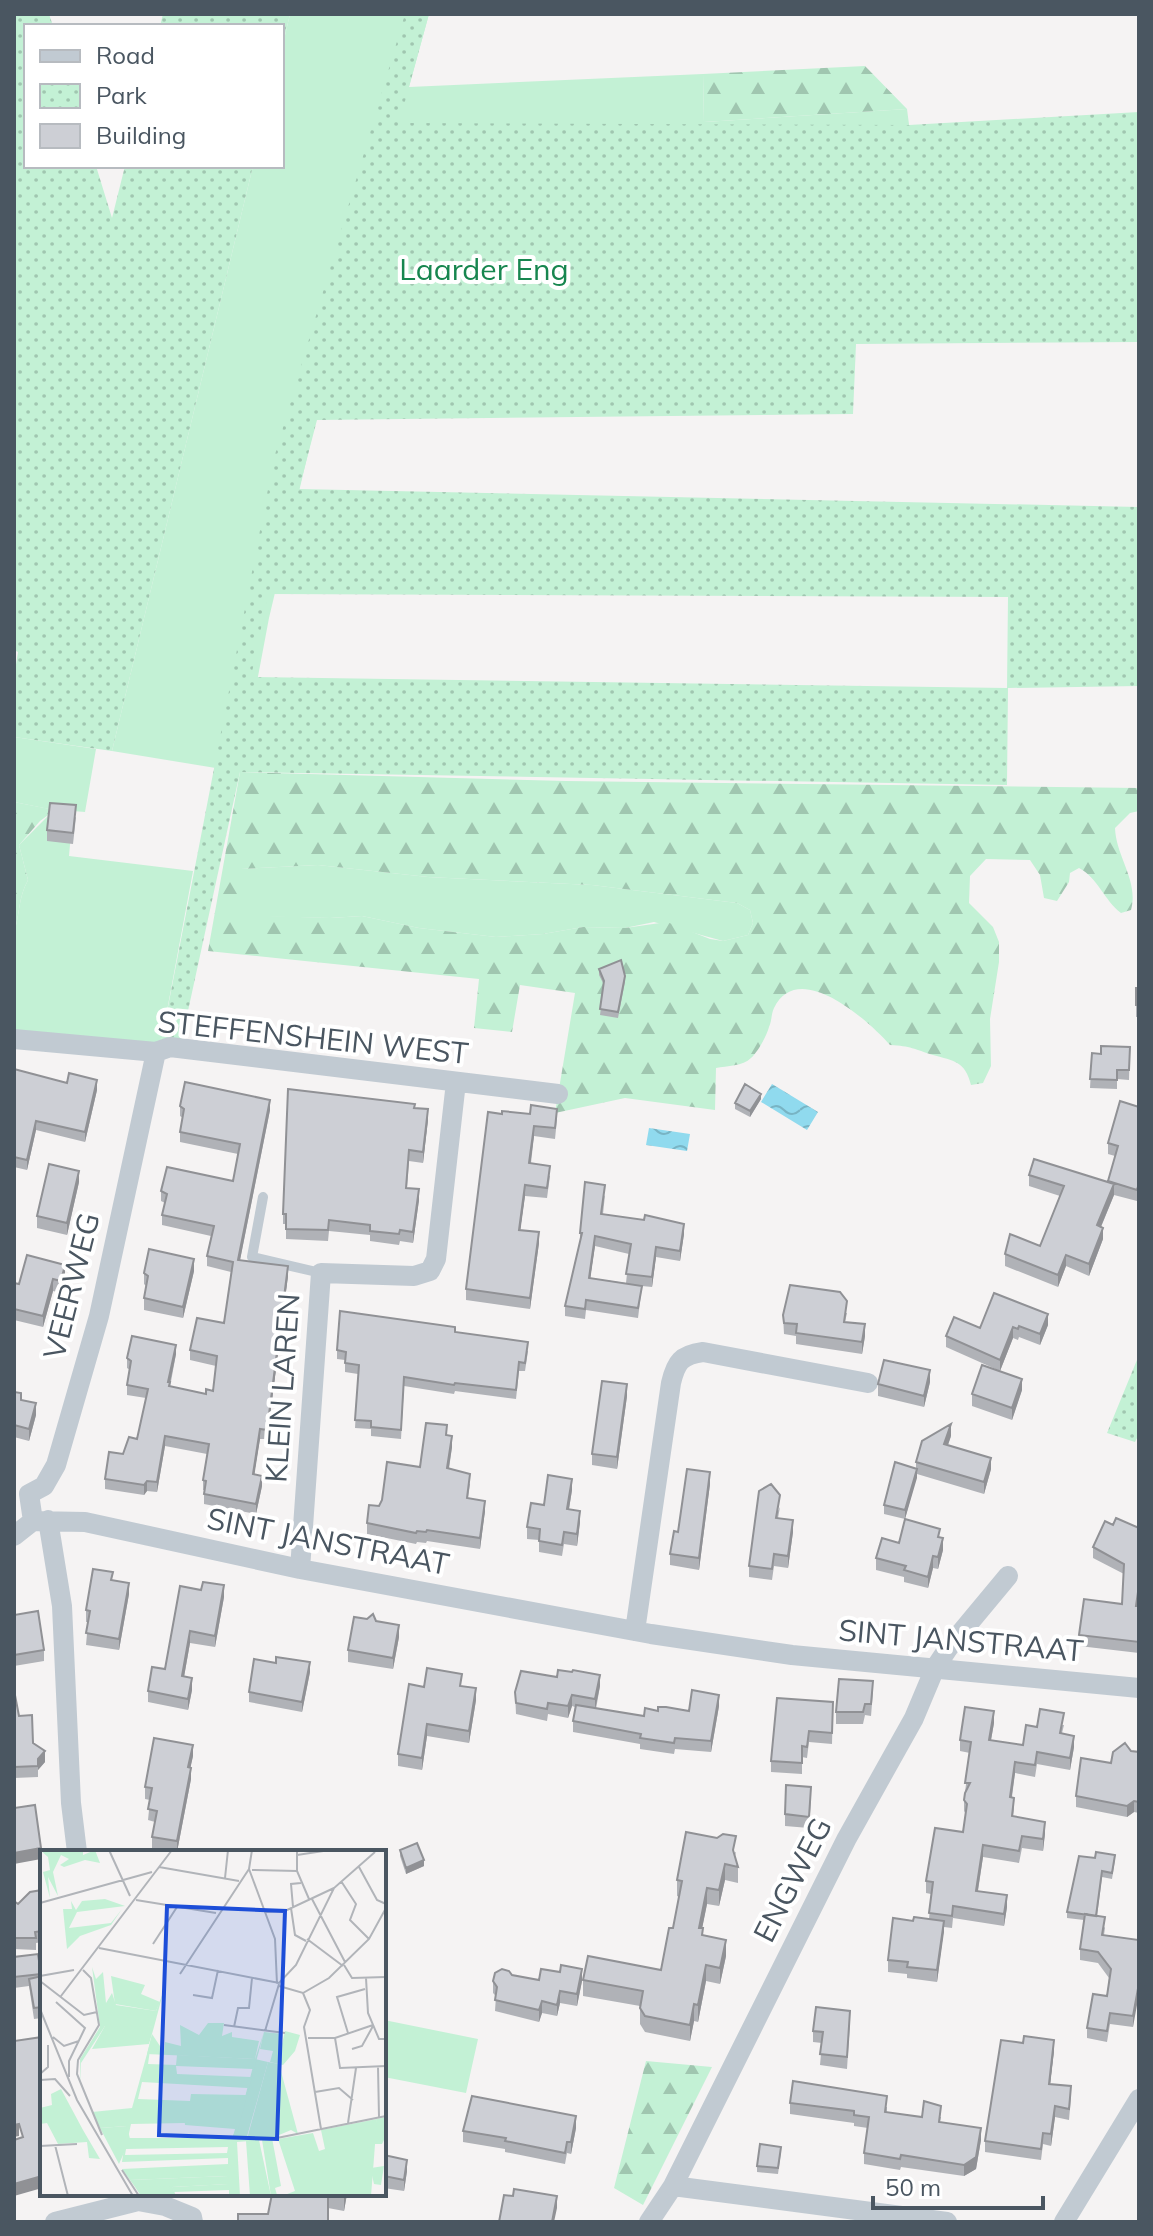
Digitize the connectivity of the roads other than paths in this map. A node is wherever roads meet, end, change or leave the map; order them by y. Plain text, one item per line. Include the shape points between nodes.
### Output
1 (14, 1039) edge
2 (166, 1043) junction
3 (456, 1082) junction
4 (558, 1094) dead end
5 (263, 1197) dead end
6 (321, 1273) junction
7 (868, 1383) dead end
8 (21, 1492) edge
9 (40, 1521) junction
10 (14, 1536) edge
11 (300, 1569) junction
12 (1008, 1576) dead end
13 (635, 1631) junction
14 (935, 1668) junction
15 (1139, 1688) edge
16 (77, 1850) edge
17 (1139, 2099) edge
18 (673, 2186) junction
19 (184, 2196) edge
20 (141, 2198) edge
21 (192, 2220) edge
22 (55, 2222) edge
23 (649, 2222) edge
24 (947, 2222) edge
25 (1064, 2222) edge

1 - 2 street, STEFFENSHEIN WEST
2 - 3 street, STEFFENSHEIN WEST
2 - 8 street, VEERWEG via 99,1316 56,1465 44,1486
3 - 4 street, STEFFENSHEIN WEST
3 - 6 street, KLEIN LAREN via 436,1259 430,1271 414,1276
5 - 6 lane via 252,1257
6 - 11 street, KLEIN LAREN
7 - 13 street via 703,1352 685,1354 675,1365 671,1383
8 - 9 street, VEERWEG
9 - 10 street
9 - 11 street, SINT JANSTRAAT via 85,1522
9 - 16 street, VEERWEG via 62,1606
11 - 13 street, SINT JANSTRAAT
12 - 14 street, ENGWEG
13 - 14 street, SINT JANSTRAAT via 792,1655
14 - 15 street, SINT JANSTRAAT
14 - 18 street, ENGWEG
17 - 25 street
18 - 23 street, ENGWEG
18 - 24 street
19 - 21 street
20 - 21 street
20 - 22 street

